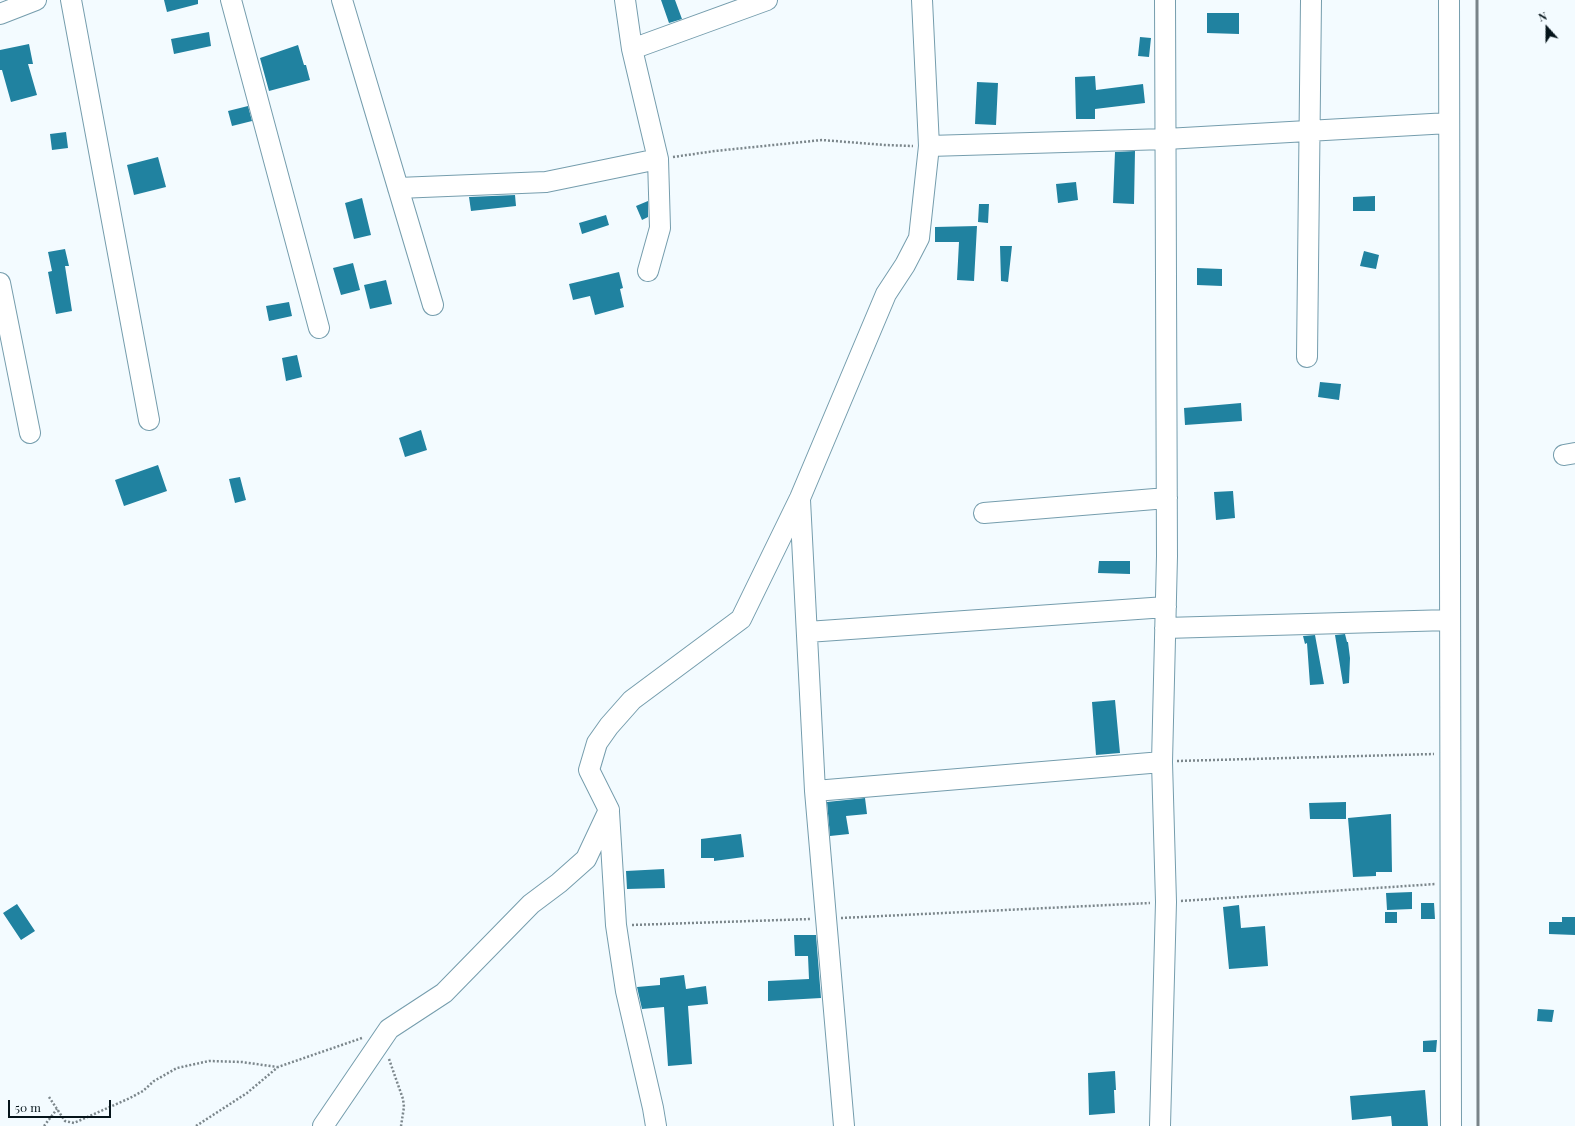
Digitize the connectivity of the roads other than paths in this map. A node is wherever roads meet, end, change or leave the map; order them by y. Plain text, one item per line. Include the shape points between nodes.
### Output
1 (36, 0) edge
2 (71, 0) edge
3 (231, 0) edge
4 (342, 0) edge
5 (625, 0) edge
6 (767, 0) edge
7 (922, 0) edge
8 (1165, 0) edge
9 (1311, 0) edge
10 (1449, 0) edge
11 (0, 14) edge
12 (632, 49) junction
13 (1449, 123) junction
14 (1309, 131) junction
15 (1166, 139) junction
16 (929, 146) junction
17 (658, 159) junction
18 (398, 188) junction
19 (648, 271) dead end
20 (0, 283) edge
21 (433, 305) dead end
22 (318, 328) dead end
23 (1307, 357) dead end
24 (149, 420) dead end
25 (30, 433) dead end
26 (800, 498) junction
27 (1166, 498) junction
28 (984, 513) dead end
29 (1166, 607) junction
30 (1450, 620) junction
31 (1165, 628) junction
32 (807, 632) junction
33 (1162, 762) junction
34 (815, 791) junction
35 (609, 810) junction
36 (323, 1126) edge
37 (656, 1126) edge
38 (844, 1126) edge
39 (1160, 1126) edge
40 (1451, 1126) edge

1 - 11 street
2 - 24 street
3 - 22 street
4 - 18 street
5 - 12 street
6 - 12 street
7 - 16 street
8 - 15 street
9 - 14 street
10 - 13 street
12 - 17 street
13 - 14 street
13 - 30 street
14 - 15 street
14 - 23 street
15 - 16 street
15 - 27 street
16 - 26 street via 919,238 906,265 886,294
17 - 18 street via 546,182
17 - 19 street via 660,228
18 - 21 street
20 - 25 street
26 - 32 street
26 - 35 street via 741,619 632,700 597,743 589,770
27 - 28 street
27 - 29 street
29 - 31 street
29 - 32 street
30 - 31 street
30 - 40 street
31 - 33 street
32 - 34 street
33 - 34 street
33 - 39 street via 1166,902
34 - 38 street
35 - 36 street via 586,859 531,904 444,993 389,1029
35 - 37 street via 616,925 626,991

